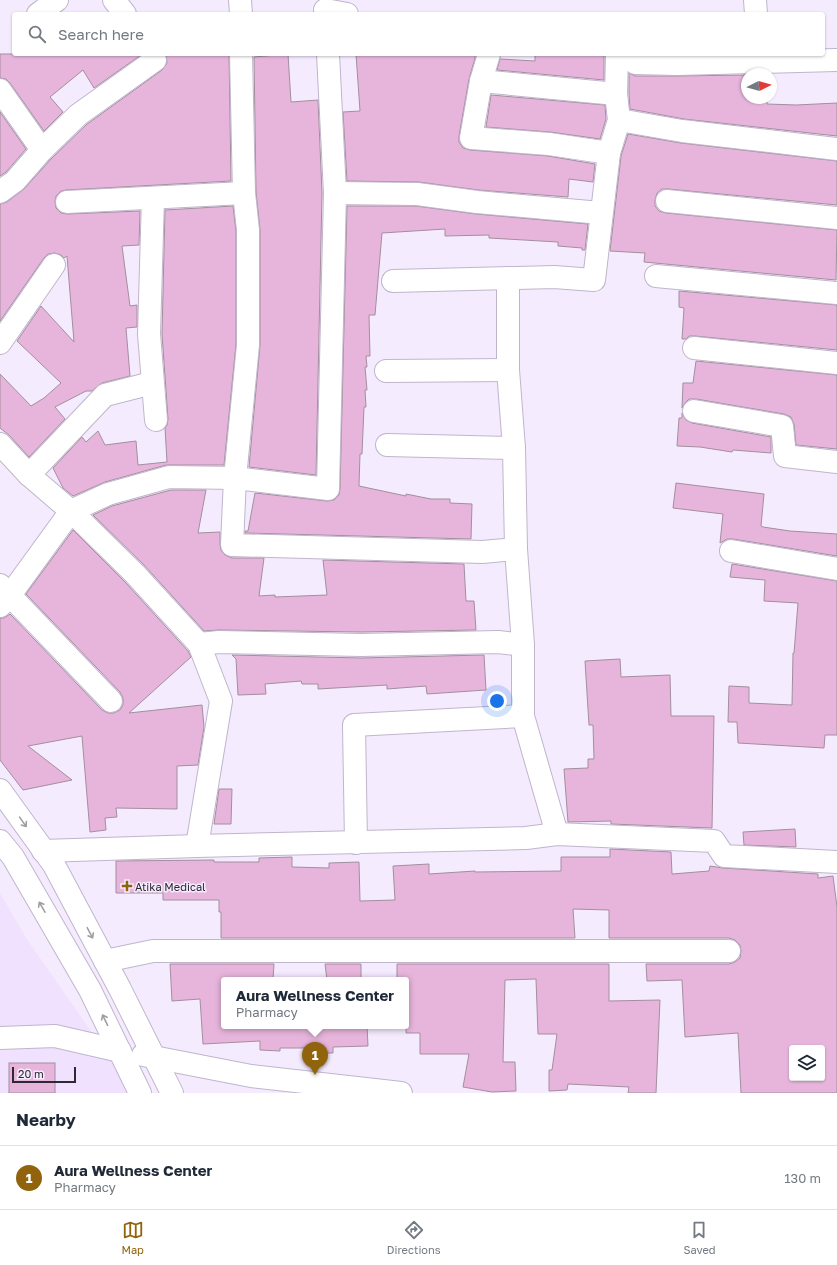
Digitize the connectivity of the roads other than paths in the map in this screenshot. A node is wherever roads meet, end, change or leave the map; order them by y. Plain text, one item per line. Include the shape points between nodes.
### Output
1 (56, 0) edge
2 (114, 0) edge
3 (240, 0) edge
4 (755, 0) edge
5 (327, 8) edge
6 (41, 12) edge
7 (123, 12) edge
8 (241, 12) edge
9 (340, 12) edge
10 (756, 12) edge
11 (154, 56) edge
12 (241, 56) edge
13 (328, 56) edge
14 (488, 56) edge
15 (617, 56) edge
16 (628, 56) edge
17 (759, 58) edge
18 (837, 60) edge
19 (481, 80) junction
20 (0, 90) edge
21 (616, 94) junction
22 (619, 120) junction
23 (837, 149) edge
24 (42, 150) junction
25 (609, 153) junction
26 (0, 192) edge
27 (244, 193) junction
28 (335, 193) junction
29 (153, 198) junction
30 (667, 200) dead end
31 (67, 202) dead end
32 (601, 213) junction
33 (837, 218) edge
34 (54, 265) dead end
35 (656, 276) dead end
36 (508, 278) junction
37 (392, 281) dead end
38 (837, 292) edge
39 (0, 343) edge
40 (694, 348) dead end
41 (837, 363) edge
42 (508, 370) junction
43 (386, 371) dead end
44 (152, 383) junction
45 (694, 411) dead end
46 (156, 420) dead end
47 (0, 444) edge
48 (387, 445) dead end
49 (514, 448) junction
50 (837, 462) edge
51 (29, 476) junction
52 (235, 478) junction
53 (72, 511) junction
54 (516, 549) junction
55 (731, 551) dead end
56 (837, 569) edge
57 (3, 595) edge
58 (199, 644) junction
59 (523, 645) junction
60 (111, 701) dead end
61 (523, 716) junction
62 (0, 790) edge
63 (557, 834) junction
64 (0, 841) edge
65 (356, 843) junction
66 (198, 846) junction
67 (43, 851) junction
68 (837, 862) edge
69 (729, 951) dead end
70 (105, 961) junction
71 (0, 1038) edge
72 (120, 1051) junction
73 (154, 1058) junction
74 (140, 1093) edge
75 (172, 1093) edge
76 (401, 1093) edge

1 - 6 street
2 - 7 street
3 - 8 street
4 - 10 street
5 - 9 street
11 - 24 street via 155,60 78,115
12 - 27 street
13 - 28 street
14 - 19 street
15 - 21 street
16 - 17 street via 635,63 677,64
17 - 18 street
19 - 21 street
19 - 25 street via 471,138 549,144
20 - 24 street
21 - 22 street
22 - 23 street via 682,131
22 - 25 street
24 - 26 street via 15,180
25 - 32 street
27 - 29 street
27 - 52 street via 248,230 248,345
28 - 32 street via 418,194
28 - 52 street via 328,490
29 - 31 street
29 - 44 street via 149,334
30 - 33 street
32 - 36 street via 594,280 554,277
34 - 39 street
35 - 38 street
36 - 37 street
36 - 42 street
40 - 41 street
42 - 43 street
42 - 49 street
44 - 46 street
44 - 51 street via 105,395
45 - 50 street via 782,426 785,456
47 - 51 street
48 - 49 street
49 - 54 street
51 - 53 street
52 - 53 street via 169,477 108,494
52 - 54 street via 232,545 482,552
53 - 57 street
53 - 58 street
54 - 59 street
55 - 56 street
57 - 60 street
58 - 59 street via 219,642 361,645 498,642
58 - 66 street via 221,701
59 - 61 street
61 - 63 street
61 - 65 street via 354,725
62 -> 67 street
63 - 65 street via 526,838
63 - 68 street via 714,842 724,856
72 -> 64 street via 86,983 13,857
65 - 66 street
66 - 67 street
67 -> 70 street via 54,865
69 - 70 street via 153,950
70 - 73 street
71 - 72 street via 55,1036
72 - 73 street
72 - 74 street
73 - 75 street
73 - 76 street via 251,1076

